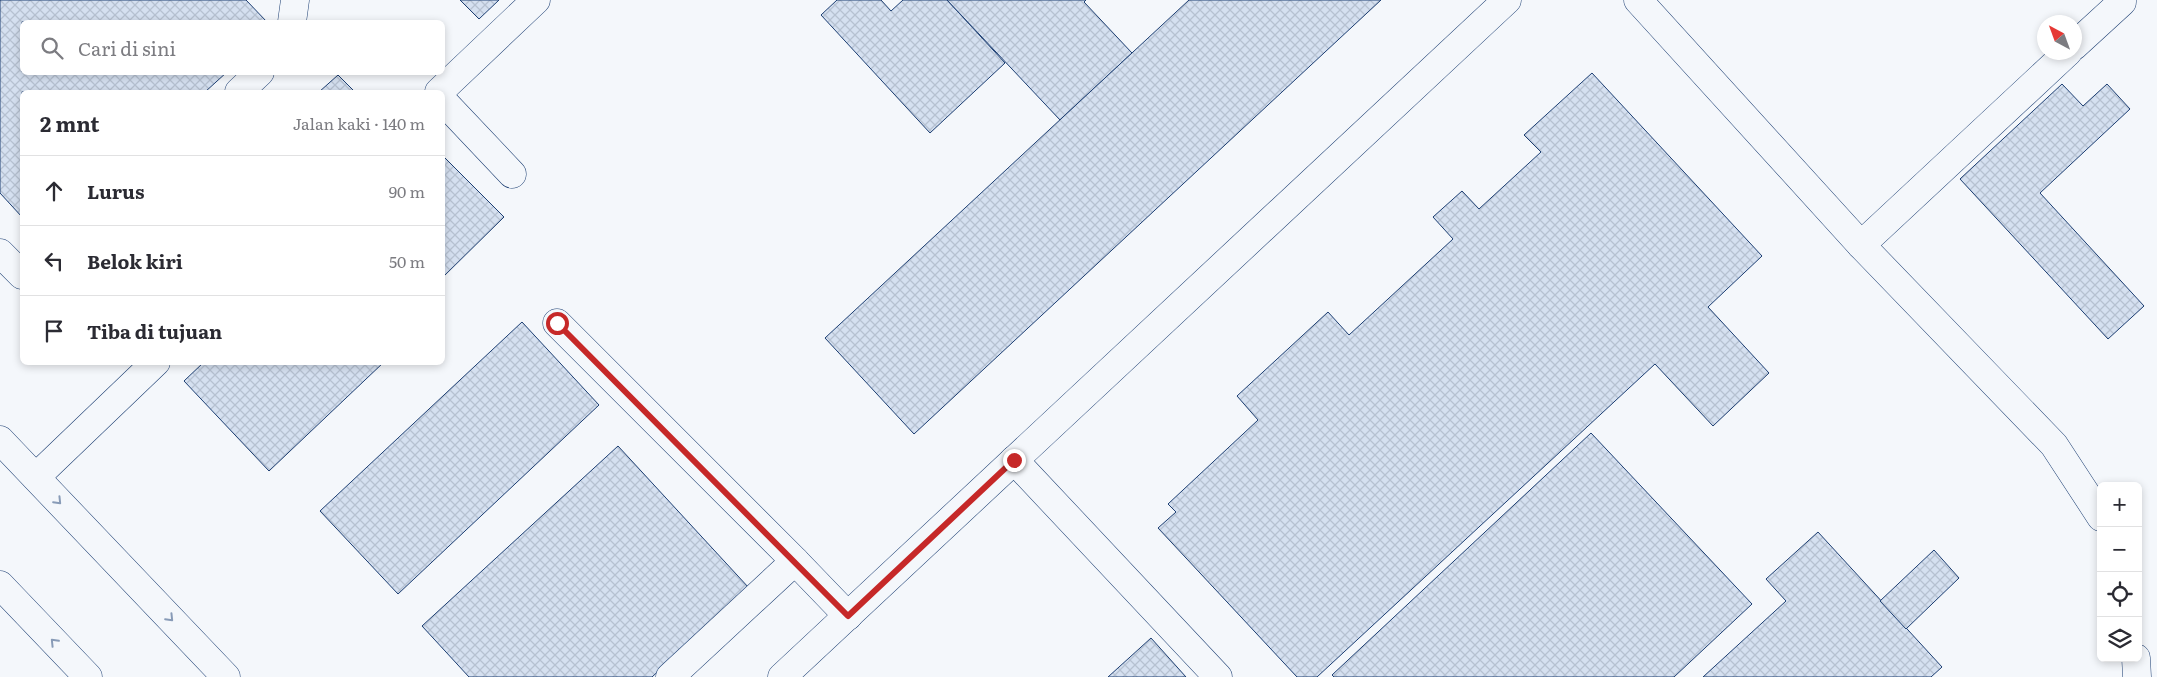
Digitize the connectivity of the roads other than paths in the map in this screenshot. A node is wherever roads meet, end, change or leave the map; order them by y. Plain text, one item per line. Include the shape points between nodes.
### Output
1 (295, 0) edge
2 (536, 0) edge
3 (1507, 0) edge
4 (1638, 0) edge
5 (2122, 0) edge
6 (292, 20) edge
7 (2082, 39) edge
8 (2059, 60) edge
9 (257, 75) edge
10 (241, 90) edge
11 (441, 90) edge
12 (445, 103) edge
13 (512, 174) dead end
14 (1861, 245) junction
15 (0, 252) edge
16 (20, 273) edge
17 (557, 323) dead end
18 (153, 365) edge
19 (0, 440) edge
20 (1014, 460) junction
21 (36, 477) junction
22 (2097, 511) edge
23 (795, 560) junction
24 (0, 585) edge
25 (848, 616) junction
26 (2136, 662) edge
27 (88, 677) edge
28 (226, 677) edge
29 (670, 677) edge
30 (782, 677) edge
31 (1218, 677) edge
32 (2137, 677) edge

1 - 6 street
2 - 11 street
3 - 20 street
4 - 14 street
5 - 7 street
8 - 14 street
9 - 10 street
12 - 13 street
14 - 22 street via 2054,445
15 - 16 street
17 - 23 street
18 - 21 street
19 - 21 street
20 - 25 street
20 - 31 street
21 -> 28 street
23 - 25 street
23 - 29 street
27 -> 24 street
25 - 30 street
26 - 32 street

